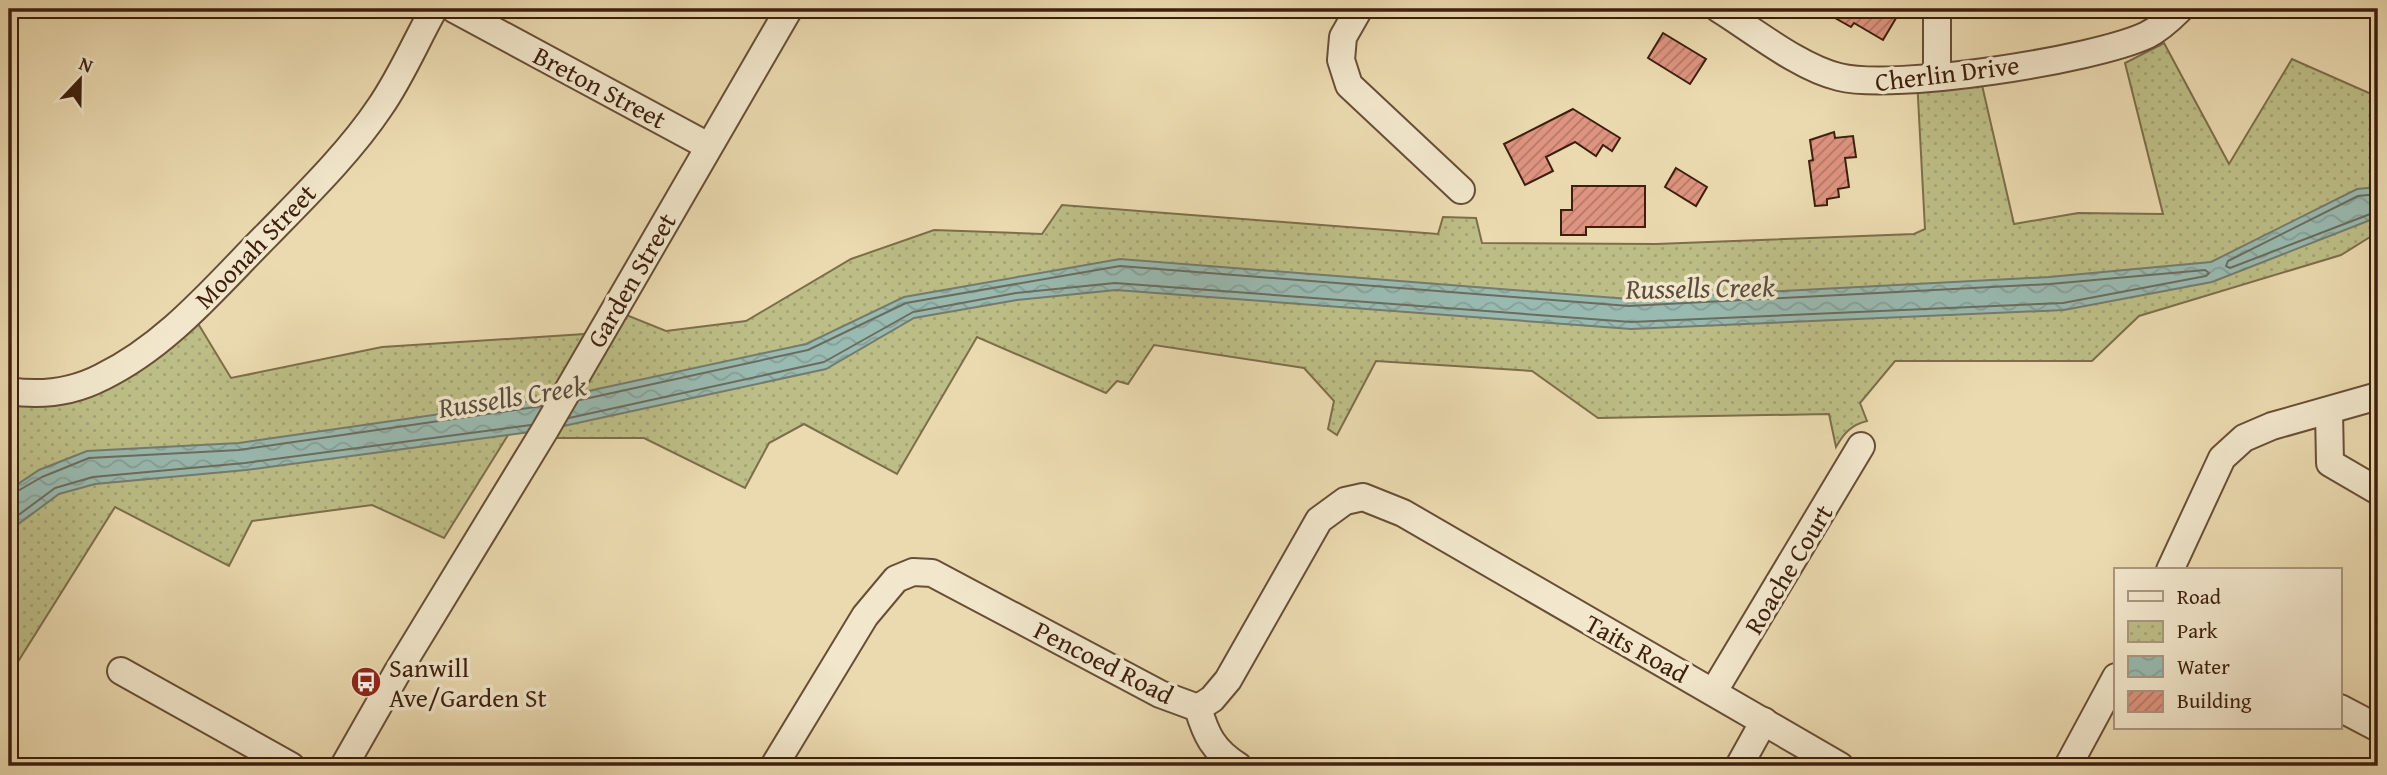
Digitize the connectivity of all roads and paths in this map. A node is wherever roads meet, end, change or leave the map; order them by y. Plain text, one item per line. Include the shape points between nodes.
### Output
1 (434, 9) edge
2 (454, 9) edge
3 (789, 9) edge
4 (1359, 9) edge
5 (1719, 9) edge
6 (1937, 9) edge
7 (2180, 9) edge
8 (1937, 76) junction
9 (708, 146) junction
10 (1461, 190) dead end
11 (9, 391) edge
12 (2378, 396) edge
13 (2329, 411) junction
14 (1861, 446) dead end
15 (2378, 491) edge
16 (1433, 532) joint
17 (2170, 568) edge
18 (121, 671) dead end
19 (2114, 681) edge
20 (1714, 691) junction
21 (1198, 708) junction
22 (2342, 709) edge
23 (1764, 721) junction
24 (2378, 727) edge
25 (291, 766) edge
26 (344, 766) edge
27 (774, 766) edge
28 (1238, 766) edge
29 (1739, 766) edge
30 (1840, 766) edge
31 (2068, 766) edge

1 - 11 street, Moonah Street via 380,108 310,190 181,322 141,356 101,378 57,391
2 - 9 street, Breton Street
3 - 9 street, Garden Street
4 - 10 street via 1343,37 1341,60 1349,85
5 - 8 street, Cherlin Drive via 1837,77 1862,82
6 - 8 street
7 - 8 street, Cherlin Drive via 2149,34 2110,49
9 - 26 street, Garden Street via 555,414
12 - 13 street
13 - 15 street via 2330,463
13 - 17 street via 2244,438 2222,458
14 - 20 street, Roache Court
16 - 20 street, Taits Road
16 - 21 street, Pencoed Road via 1404,513 1363,498 1333,508 1308,536 1228,680
18 - 25 street
19 - 31 street
20 - 23 street, Taits Road
21 - 27 street, Pencoed Road via 1160,694 932,573 913,572 896,579 865,616
21 - 28 street via 1206,738
22 - 24 street
23 - 29 street
23 - 30 street, Taits Road

